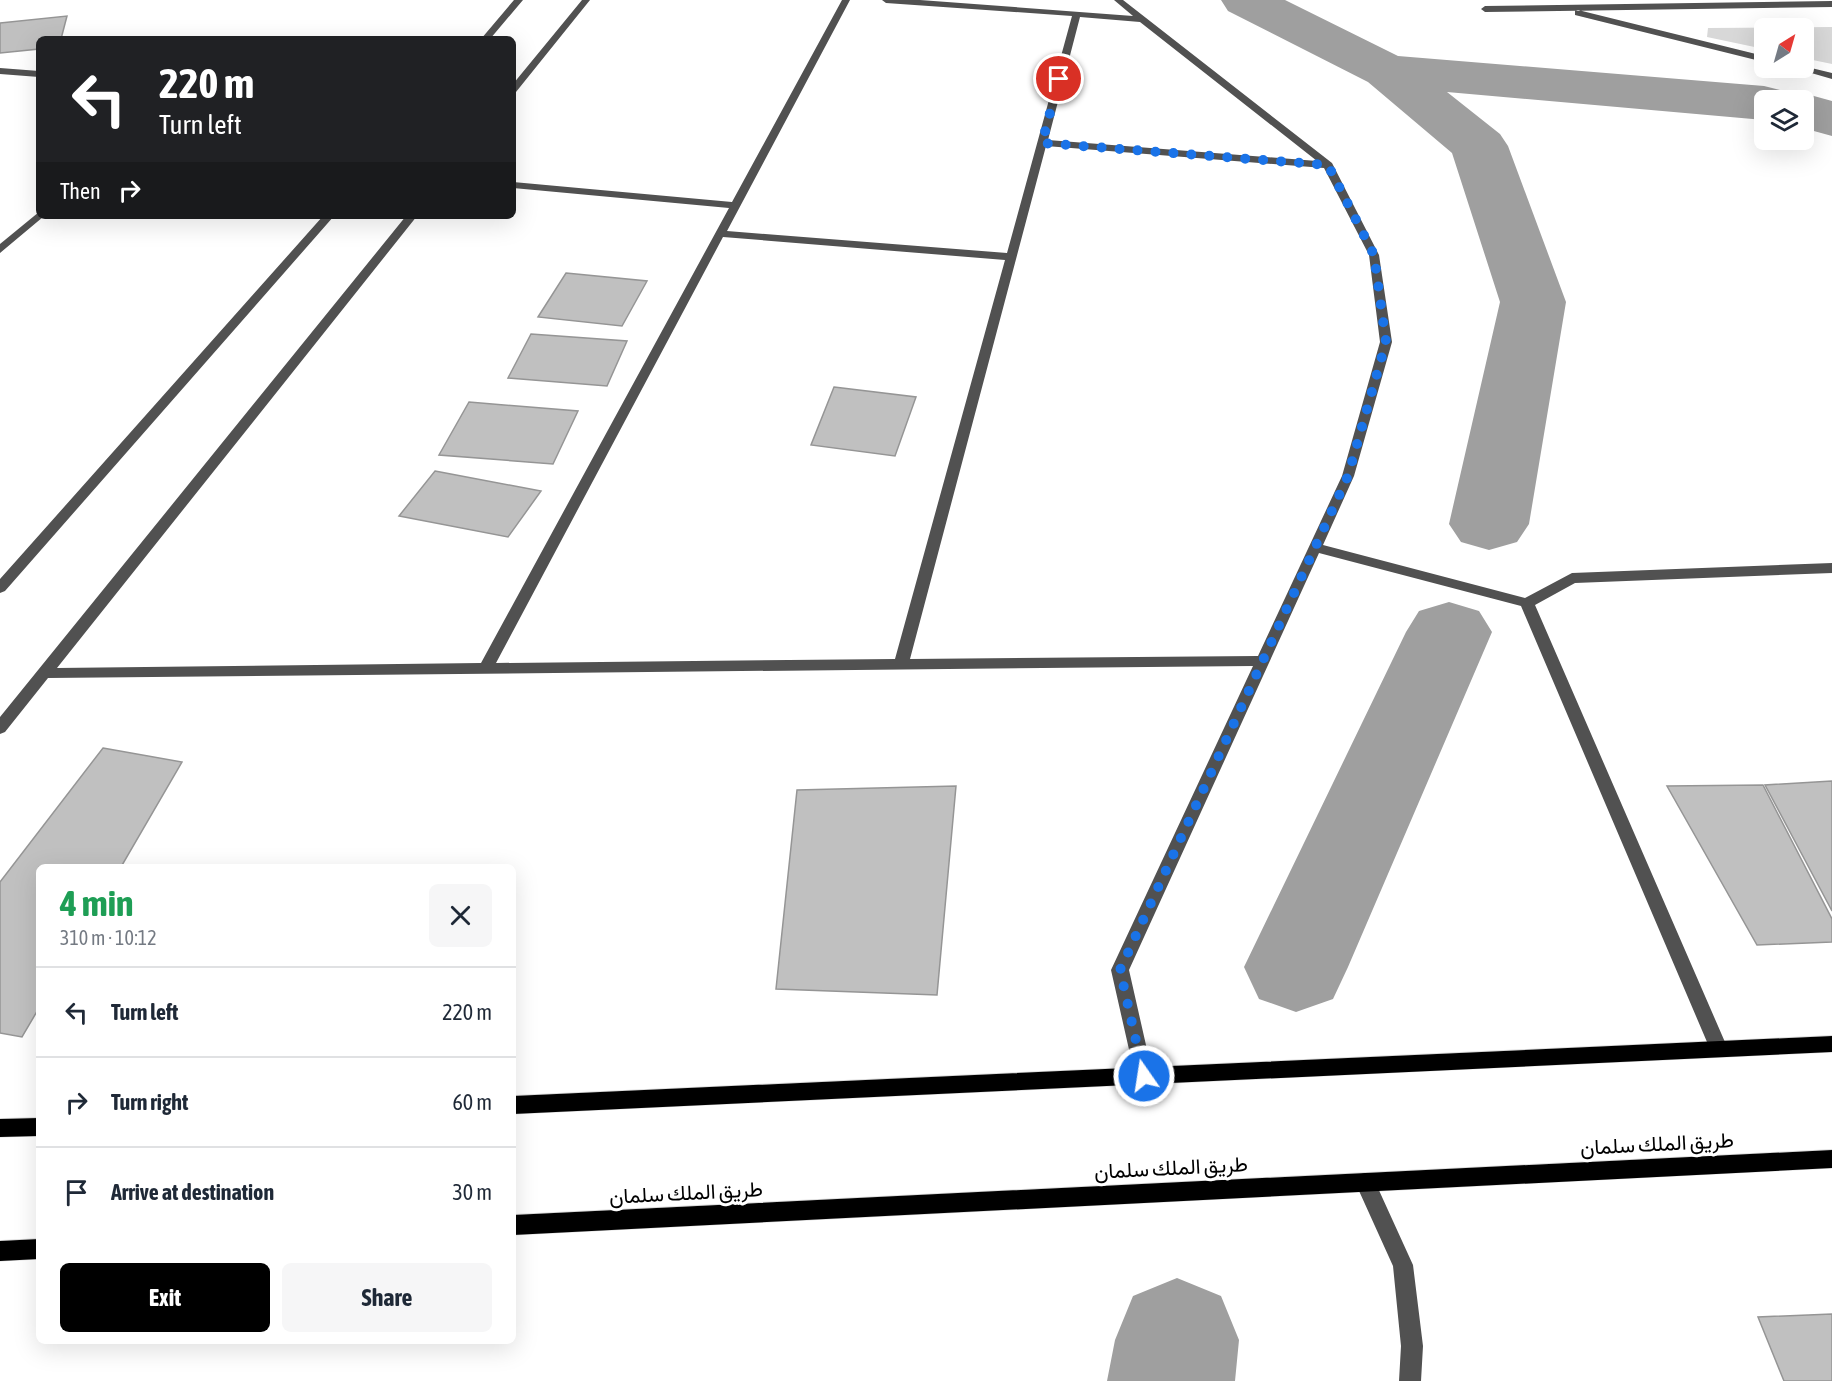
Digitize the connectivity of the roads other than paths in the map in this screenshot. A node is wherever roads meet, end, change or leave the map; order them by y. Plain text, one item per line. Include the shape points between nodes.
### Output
1 (519, 0) edge
2 (586, 0) edge
3 (846, 0) edge
4 (886, 0) edge
5 (1118, 0) edge
6 (1815, 2) edge
7 (1832, 4) edge
8 (1558, 8) junction
9 (1485, 9) dead end
10 (1077, 14) junction
11 (1141, 19) junction
12 (488, 36) edge
13 (1754, 57) edge
14 (0, 71) edge
15 (1814, 72) edge
16 (36, 74) edge
17 (1832, 76) edge
18 (516, 86) edge
19 (1042, 143) junction
20 (1328, 165) junction
21 (516, 185) edge
22 (735, 205) junction
23 (36, 218) edge
24 (325, 219) edge
25 (410, 219) edge
26 (720, 234) junction
27 (0, 250) edge
28 (1011, 257) junction
29 (1315, 547) junction
30 (1832, 568) edge
31 (0, 588) edge
32 (1527, 603) junction
33 (1261, 661) junction
34 (901, 664) junction
35 (486, 668) junction
36 (45, 673) junction
37 (0, 728) edge
38 (1832, 1044) edge
39 (1719, 1049) junction
40 (1144, 1076) junction
41 (516, 1105) edge
42 (36, 1127) edge
43 (0, 1128) edge
44 (1832, 1159) edge
45 (1365, 1182) junction
46 (516, 1226) edge
47 (36, 1249) edge
48 (0, 1251) edge
49 (1410, 1381) edge

1 - 12 street
2 - 18 street
3 - 22 street
4 - 10 street
5 - 11 street
6 - 7 street
6 - 8 street
8 - 9 street
8 - 13 street
10 - 11 street
10 - 19 street
11 - 20 street
14 - 16 street
15 - 17 street
19 - 20 street
19 - 28 street
20 - 29 street via 1374,255 1386,342 1348,476
21 - 22 street
22 - 26 street
23 - 27 street
24 - 31 street
25 - 36 street
26 - 28 street
26 - 35 street
28 - 34 street
29 - 32 street
29 - 33 street
30 - 32 street via 1572,578
32 - 39 street
33 - 34 street
33 - 40 street via 1120,970
34 - 35 street
35 - 36 street
36 - 37 street
38 - 39 main road
39 - 40 main road
40 - 41 main road
42 - 43 main road
44 - 45 main road, طريق الملك سلمان
45 - 46 main road, طريق الملك سلمان
45 - 49 street via 1403,1265 1412,1346
47 - 48 main road

